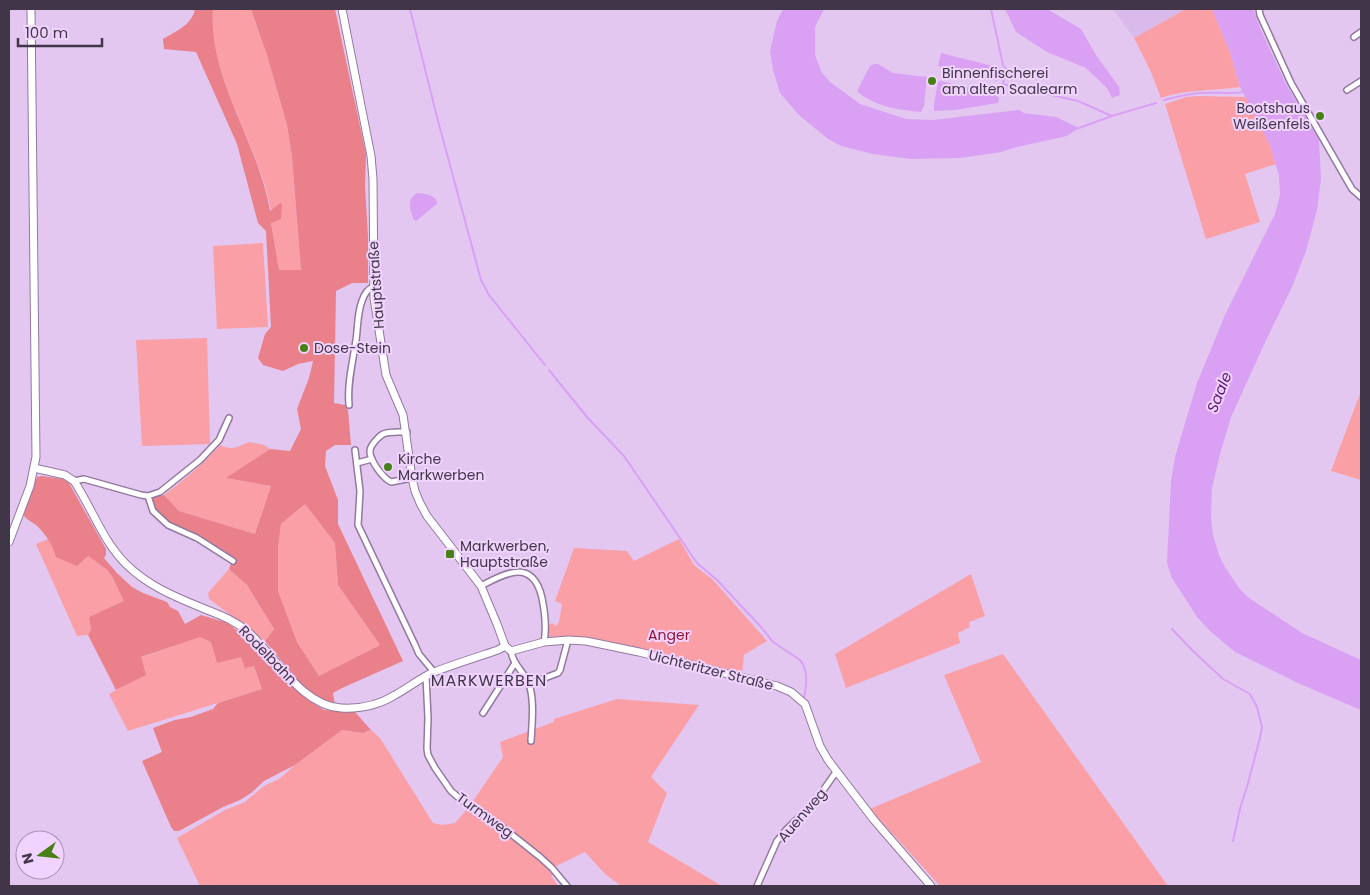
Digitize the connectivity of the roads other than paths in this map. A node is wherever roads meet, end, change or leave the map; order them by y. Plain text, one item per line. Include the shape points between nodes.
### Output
1 (31, 9) edge
2 (342, 9) edge
3 (1259, 9) edge
4 (1361, 32) edge
5 (1354, 37) dead end
6 (1361, 81) edge
7 (1347, 90) dead end
8 (1361, 197) edge
9 (373, 287) junction
10 (349, 405) dead end
11 (229, 418) dead end
12 (406, 432) junction
13 (355, 450) dead end
14 (372, 460) junction
15 (357, 463) junction
16 (34, 468) junction
17 (412, 478) junction
18 (74, 481) junction
19 (148, 496) junction
20 (9, 542) edge
21 (233, 562) dead end
22 (481, 586) junction
23 (568, 640) junction
24 (544, 642) junction
25 (508, 648) junction
26 (515, 663) junction
27 (434, 672) junction
28 (426, 676) junction
29 (529, 684) junction
30 (483, 714) dead end
31 (531, 741) dead end
32 (836, 772) junction
33 (565, 884) edge
34 (757, 886) edge
35 (931, 886) edge

1 - 16 main road
2 - 9 main road, Hauptstraße via 372,166
3 - 8 street via 1291,83 1352,189
4 - 5 street
6 - 7 street
9 - 10 street via 361,302 358,315
9 - 12 main road, Hauptstraße via 386,374 401,408
11 - 19 street via 219,440 208,452 165,489
12 - 14 street via 383,434 371,447
12 - 17 main road, Hauptstraße
13 - 15 street
14 - 15 street
14 - 17 street via 391,482
15 - 27 street via 360,491 358,525 419,654
16 - 18 main road via 65,475
16 - 20 main road
17 - 22 main road, Hauptstraße via 427,516
18 - 19 street via 84,480
18 - 28 main road, Rodelbahn via 106,538 126,564 164,592 232,620 316,701 340,708 368,706 396,695
19 - 21 street via 153,511 168,525 198,538
22 - 24 street via 506,574 530,575 536,582 543,605
22 - 25 main road, Hauptstraße
23 - 24 main road, Uichteritzer Straße
23 - 29 street via 558,673
23 - 32 main road, Uichteritzer Straße via 639,652 791,692 807,707 820,746
24 - 25 main road, Uichteritzer Straße
25 - 26 street
25 - 27 main road, Rodelbahn
26 - 29 street
26 - 30 street
27 - 28 main road, Rodelbahn
28 - 33 street, Turmweg via 427,749 435,768 451,791 534,852
29 - 31 street
32 - 34 street, Auenweg via 815,802 777,841
32 - 35 main road, Uichteritzer Straße

